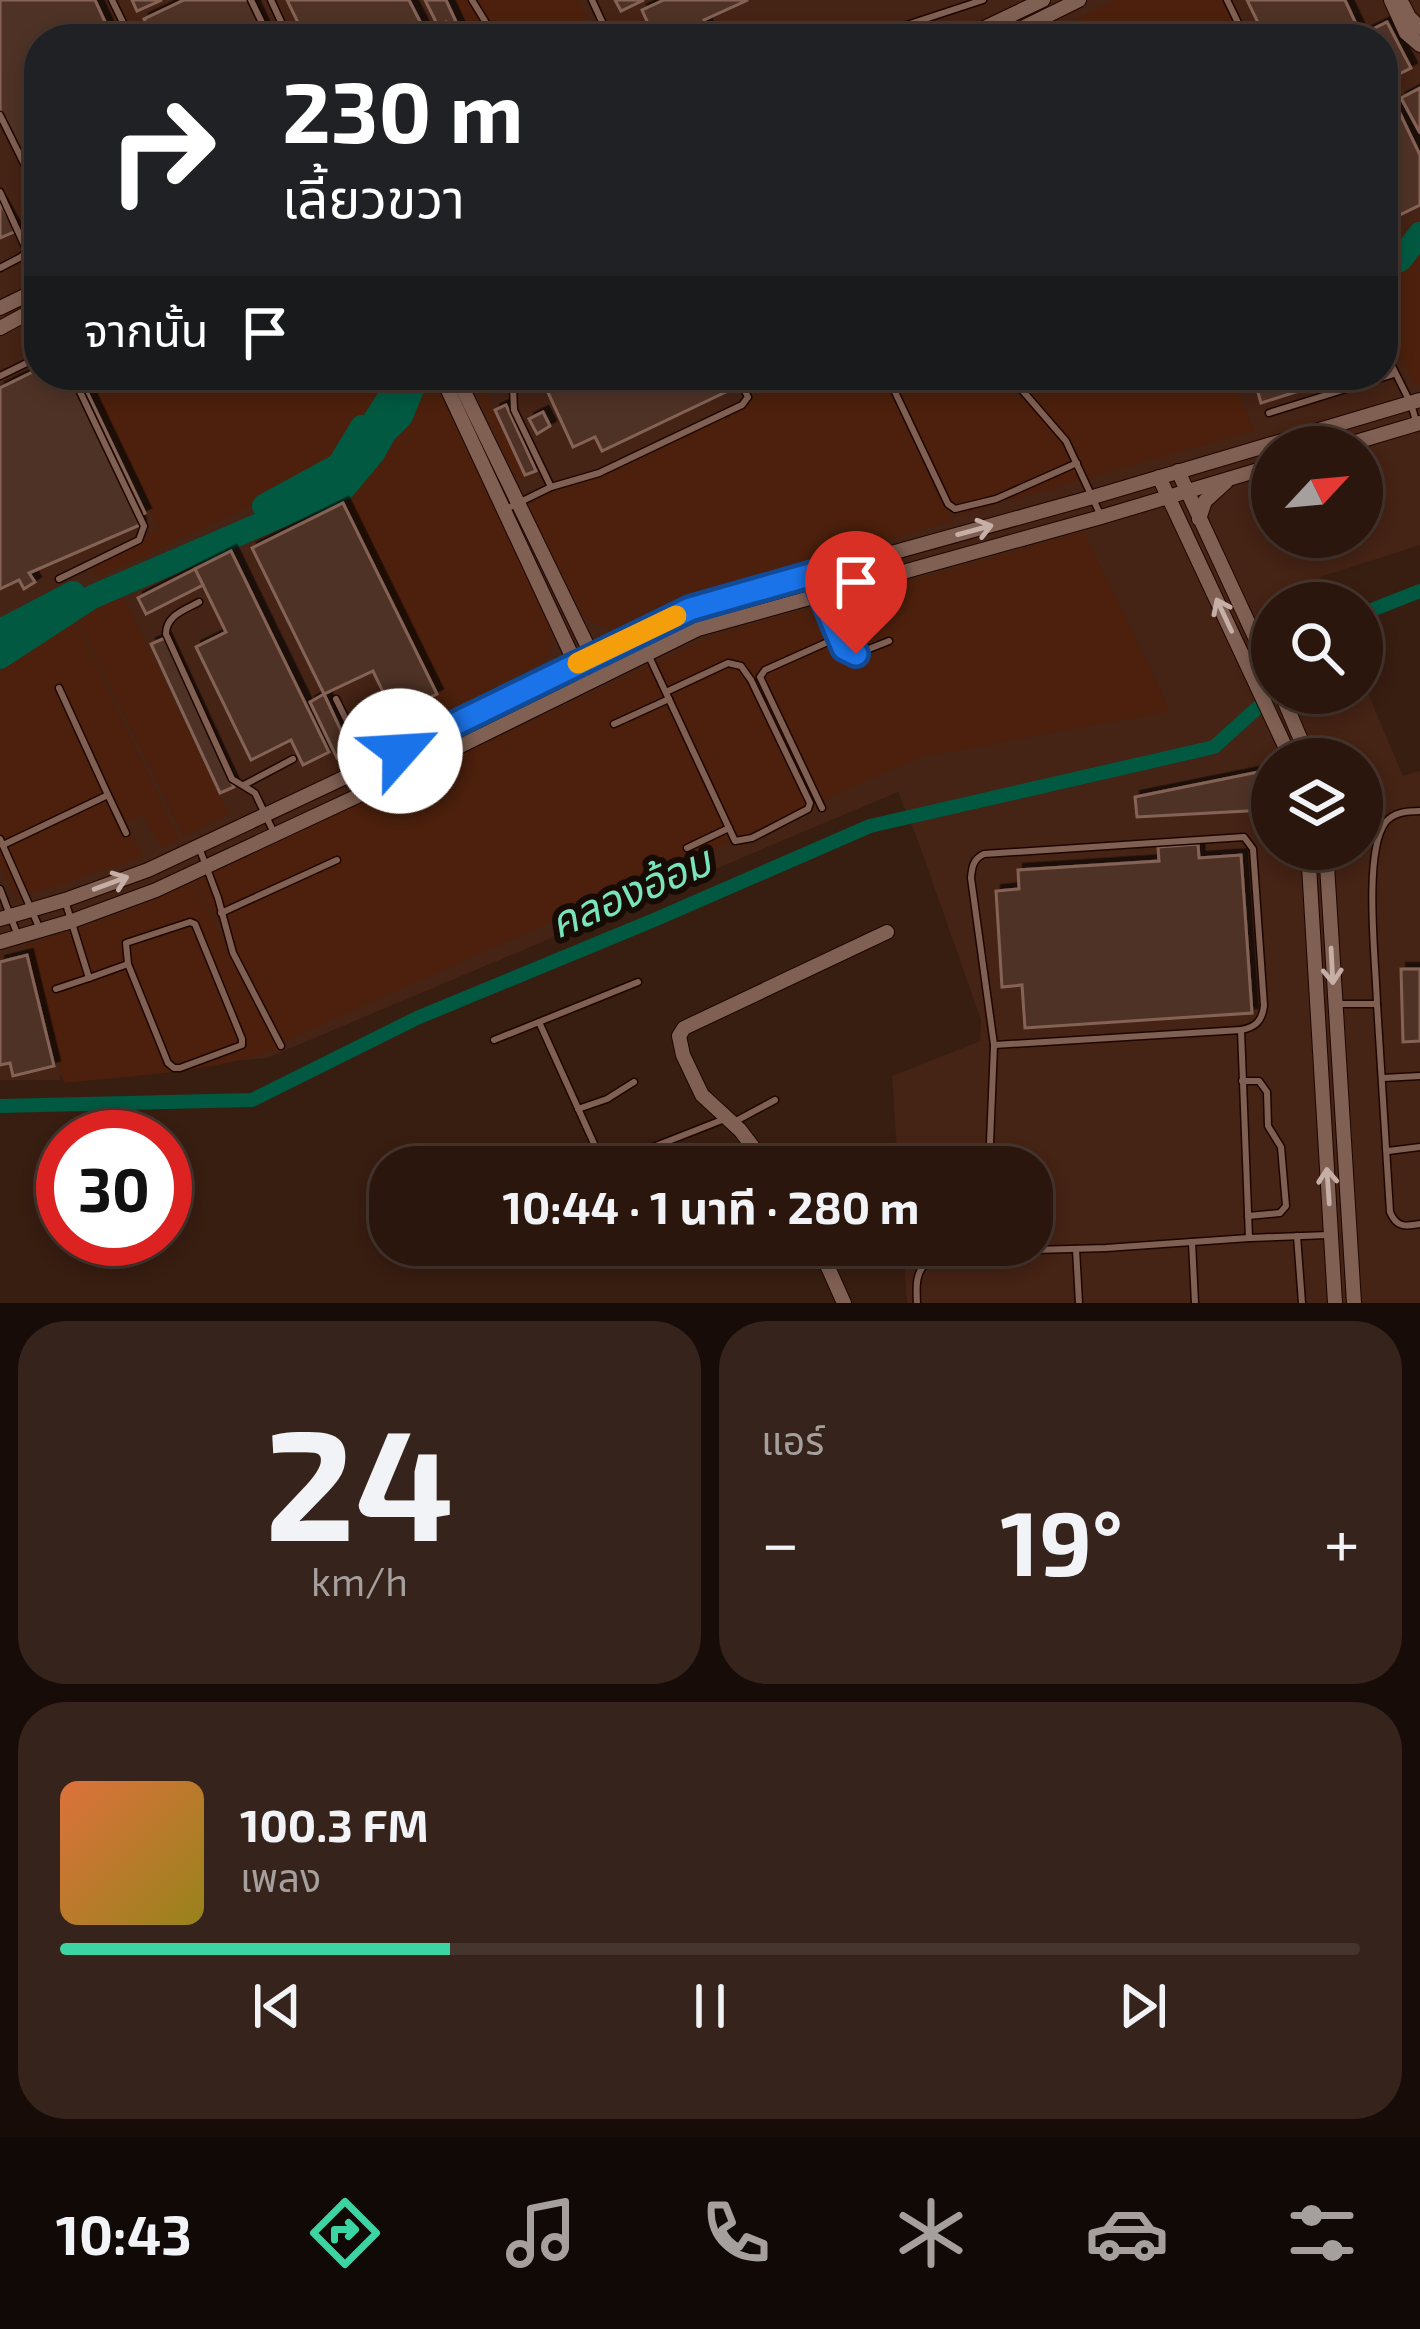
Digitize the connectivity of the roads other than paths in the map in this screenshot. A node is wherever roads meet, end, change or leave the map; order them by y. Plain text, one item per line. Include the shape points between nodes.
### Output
1 (983, 0) edge
2 (1043, 0) edge
3 (1078, 0) edge
4 (1391, 0) edge
5 (1401, 0) edge
6 (910, 24) edge
7 (993, 24) edge
8 (1030, 24) edge
9 (1420, 28) edge
10 (1420, 45) edge
11 (0, 116) edge
12 (24, 164) edge
13 (0, 192) edge
14 (24, 244) edge
15 (79, 390) edge
16 (454, 390) edge
17 (513, 390) edge
18 (744, 390) edge
19 (894, 390) edge
20 (1023, 390) edge
21 (1343, 390) edge
22 (1415, 402) edge
23 (1269, 413) dead end
24 (1418, 424) edge
25 (1383, 434) edge
26 (1077, 463) junction
27 (1178, 471) junction
28 (1251, 472) edge
29 (1159, 477) junction
30 (1229, 479) junction
31 (551, 487) junction
32 (1187, 491) junction
33 (1169, 496) junction
34 (1093, 497) junction
35 (1139, 505) junction
36 (511, 506) junction
37 (1101, 518) junction
38 (1199, 519) junction
39 (1183, 526) junction
40 (813, 574) junction
41 (58, 578) dead end
42 (821, 594) junction
43 (200, 602) dead end
44 (1251, 629) edge
45 (638, 634) junction
46 (839, 637) junction
47 (889, 641) dead end
48 (648, 653) junction
49 (591, 657) junction
50 (575, 664) junction
51 (602, 676) junction
52 (585, 684) junction
53 (59, 688) dead end
54 (667, 695) junction
55 (336, 699) dead end
56 (614, 724) dead end
57 (1281, 738) edge
58 (293, 759) dead end
59 (369, 766) junction
60 (244, 785) junction
61 (379, 785) junction
62 (108, 795) junction
63 (822, 808) dead end
64 (1420, 811) edge
65 (265, 815) junction
66 (729, 828) junction
67 (127, 833) dead end
68 (275, 835) junction
69 (1, 842) edge
70 (198, 847) junction
71 (687, 848) dead end
72 (337, 860) dead end
73 (207, 866) junction
74 (1309, 870) edge
75 (1327, 870) edge
76 (0, 889) edge
77 (65, 901) junction
78 (32, 910) junction
79 (221, 913) junction
80 (6, 918) edge
81 (72, 921) junction
82 (40, 930) junction
83 (887, 932) dead end
84 (19, 937) junction
85 (0, 941) edge
86 (128, 964) junction
87 (88, 978) junction
88 (638, 982) dead end
89 (56, 988) dead end
90 (1334, 1004) junction
91 (1377, 1004) junction
92 (1316, 1005) junction
93 (539, 1022) junction
94 (1241, 1030) junction
95 (494, 1040) dead end
96 (281, 1046) dead end
97 (994, 1046) junction
98 (1420, 1076) edge
99 (1382, 1078) junction
100 (1242, 1081) junction
101 (634, 1082) dead end
102 (775, 1100) dead end
103 (578, 1109) junction
104 (729, 1120) junction
105 (751, 1146) edge
106 (990, 1146) edge
107 (1420, 1147) edge
108 (1388, 1151) junction
109 (1248, 1216) junction
110 (1420, 1224) edge
111 (1331, 1234) junction
112 (1297, 1236) junction
113 (1249, 1238) junction
114 (1192, 1242) junction
115 (1053, 1249) edge
116 (1076, 1249) junction
117 (827, 1266) edge
118 (923, 1266) edge
119 (844, 1303) edge
120 (917, 1303) edge
121 (1079, 1303) edge
122 (1196, 1303) edge
123 (1301, 1303) edge
124 (1335, 1303) edge
125 (1354, 1303) edge

1 - 6 lane
2 - 7 street
3 - 8 street
4 - 10 street
5 - 9 street
11 - 12 lane
13 - 14 lane
15 - 41 lane via 144,526 139,540
16 - 36 street
17 - 31 lane via 514,410
18 - 31 lane via 742,405
19 - 26 lane via 955,509
20 - 26 lane
21 - 23 lane
22 - 24 lane
22 - 27 street
24 - 25 street
26 - 34 lane
27 - 29 street
27 - 32 street
28 - 30 street
29 - 33 street
29 - 34 street
30 - 32 street
30 - 38 street
31 - 36 lane
32 - 33 street
32 - 38 street
33 - 35 street
33 - 39 street
34 - 37 lane
40 -> 34 street
35 - 37 street
35 - 39 street via 1166,511
36 - 49 street
36 - 50 street
37 - 42 street
38 - 44 street
57 -> 39 street
40 - 42 lane
40 - 45 street via 690,609
42 - 46 lane
42 - 48 street via 698,629
43 - 60 lane via 172,616 166,634 232,779
45 - 48 lane
45 - 49 street
46 - 47 lane via 856,654
46 - 63 lane via 760,676
48 - 51 street
48 - 54 lane
49 - 50 street
49 - 51 street
50 - 52 street
50 - 59 street
51 - 52 street
52 - 61 street
53 - 62 lane
54 - 56 lane
54 - 66 lane
54 - 66 lane via 728,663 741,666 810,802 752,838 736,841
55 - 59 lane
58 - 60 lane
59 - 61 lane
59 - 65 street
60 - 65 lane
61 - 68 street
62 - 67 lane
62 - 69 lane
64 - 91 lane via 1384,824 1372,866
65 - 68 lane
65 - 70 street
66 - 71 lane
68 - 73 street
69 - 78 lane
70 - 73 lane
77 -> 70 street
72 - 79 lane
73 - 79 lane
73 - 81 street
74 - 92 street
75 -> 90 street
76 - 80 lane
77 - 78 street
77 - 81 lane
78 - 80 street
78 - 82 lane
79 - 96 lane
80 - 84 lane
81 - 82 street
81 - 87 lane
82 - 84 street
83 - 104 street via 684,1028 679,1042 693,1078
84 - 85 street
86 - 86 lane via 126,943 195,924 242,1045 175,1068
86 - 87 lane
87 - 89 lane
88 - 93 lane
90 - 91 lane
90 - 92 lane
90 - 125 street
91 - 99 lane
111 -> 92 street
93 - 95 lane
93 - 103 lane
94 - 97 lane
94 - 97 lane via 1257,1024 1264,1006 1252,849 1244,837 976,858 971,878
94 - 100 lane
97 - 106 lane
98 - 99 lane
99 - 108 lane
100 - 109 lane
100 - 109 lane via 1259,1081 1267,1091 1286,1207
101 - 103 lane
102 - 104 lane
103 - 104 lane via 606,1162
104 - 105 street
107 - 108 lane
108 - 110 lane via 1390,1212 1400,1226
109 - 113 lane
111 - 112 lane
111 - 124 street
112 - 113 lane
112 - 123 lane
113 - 114 lane
114 - 116 lane
114 - 122 lane
115 - 116 lane
116 - 121 lane
117 - 119 street
118 - 120 lane

